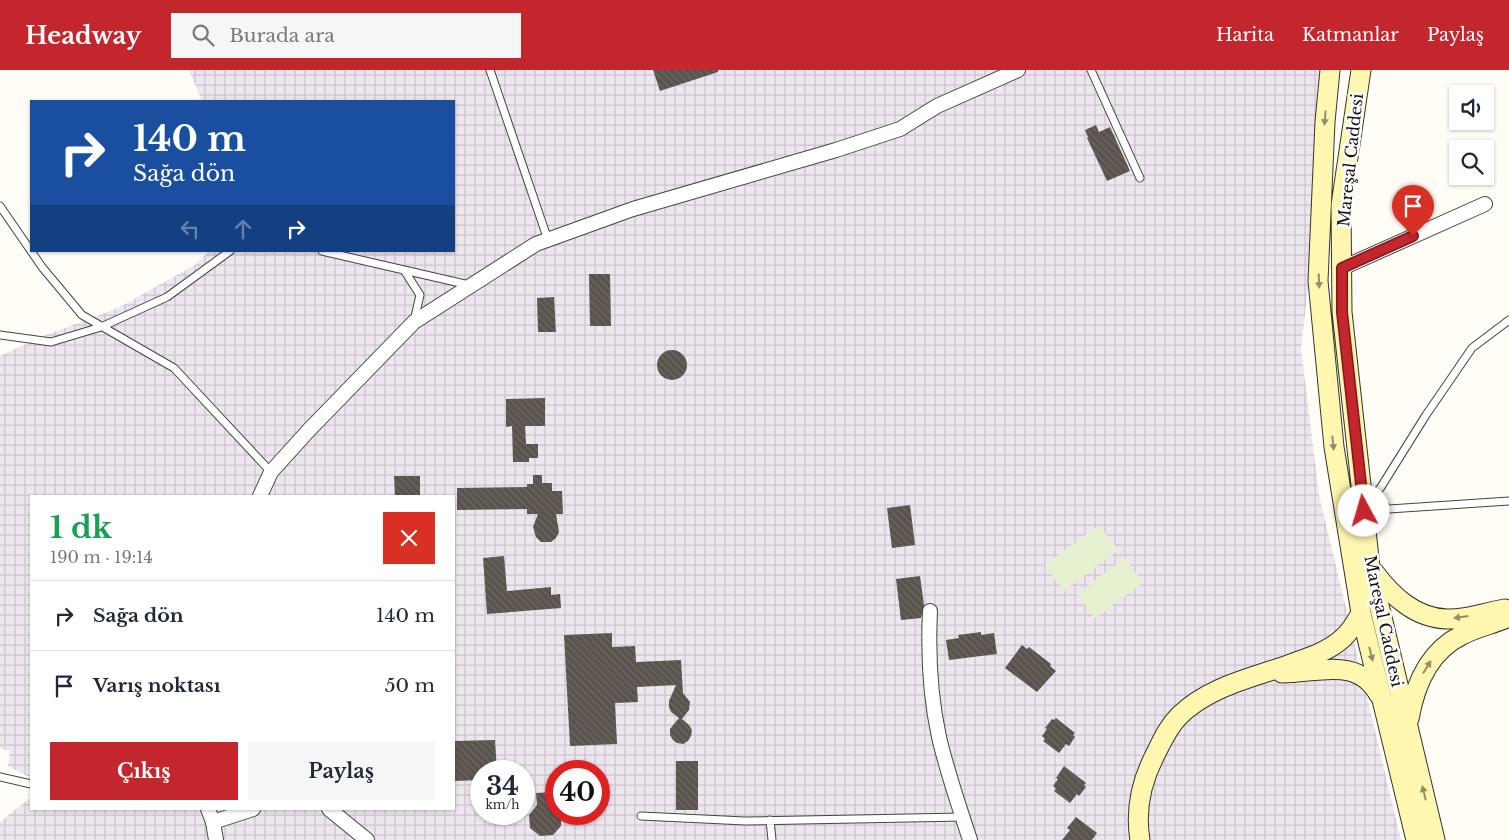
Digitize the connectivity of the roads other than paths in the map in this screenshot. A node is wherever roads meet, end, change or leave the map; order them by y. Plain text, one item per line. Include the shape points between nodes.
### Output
1 (490, 70) edge
2 (1018, 70) edge
3 (1090, 70) edge
4 (1330, 70) edge
5 (1361, 70) edge
6 (1140, 178) dead end
7 (1485, 204) dead end
8 (0, 206) edge
9 (548, 240) junction
10 (30, 250) edge
11 (32, 252) edge
12 (229, 252) edge
13 (326, 252) edge
14 (1342, 268) junction
15 (404, 270) junction
16 (472, 285) junction
17 (1509, 320) edge
18 (414, 322) junction
19 (101, 327) junction
20 (0, 335) edge
21 (271, 472) junction
22 (260, 495) edge
23 (1509, 501) edge
24 (1368, 504) junction
25 (1370, 567) junction
26 (1509, 608) edge
27 (930, 611) dead end
28 (1361, 612) junction
29 (1509, 617) edge
30 (1266, 674) junction
31 (1382, 700) junction
32 (1408, 730) junction
33 (0, 777) edge
34 (30, 784) edge
35 (208, 810) edge
36 (250, 810) edge
37 (331, 810) edge
38 (641, 816) dead end
39 (963, 817) junction
40 (770, 820) junction
41 (213, 822) junction
42 (216, 840) edge
43 (367, 840) edge
44 (772, 840) edge
45 (970, 840) edge
46 (1140, 840) edge
47 (1416, 840) edge
48 (1435, 840) edge

1 - 9 lane
2 - 9 street via 937,106 900,129 633,209
3 - 6 lane
4 -> 28 street, Mareşal Caddesi via 1318,281 1334,447
5 - 14 street, Mareşal Caddesi via 1341,205
7 - 14 street
8 - 10 lane
9 - 16 street via 536,244
11 - 19 lane via 82,315
12 - 19 lane via 167,297
13 - 15 lane
14 - 24 street, Mareşal Caddesi via 1342,312
15 - 16 lane
15 - 18 lane via 420,295
16 - 18 street
17 - 24 lane via 1472,348
18 - 21 street
19 - 20 lane via 51,342
19 - 21 lane via 174,368
21 - 22 street
23 - 24 lane via 1389,509
24 - 25 street, Mareşal Caddesi
26 -> 25 street via 1462,618 1432,617 1419,613 1395,597
25 - 32 street, Mareşal Caddesi
27 - 39 street via 929,650 939,737
28 - 30 street via 1344,637 1328,649
28 -> 31 street, Mareşal Caddesi
32 -> 29 street via 1417,685 1435,655 1464,634
30 - 31 street via 1336,669 1353,671 1369,681
30 - 46 street via 1203,698 1169,728 1148,768 1139,800
31 - 47 street, Mareşal Caddesi
48 -> 32 street, Mareşal Caddesi
33 - 34 lane
35 - 41 street
36 - 41 street
37 - 43 street
38 - 40 lane
39 - 40 lane
39 - 45 street
40 - 44 lane
41 - 42 street

